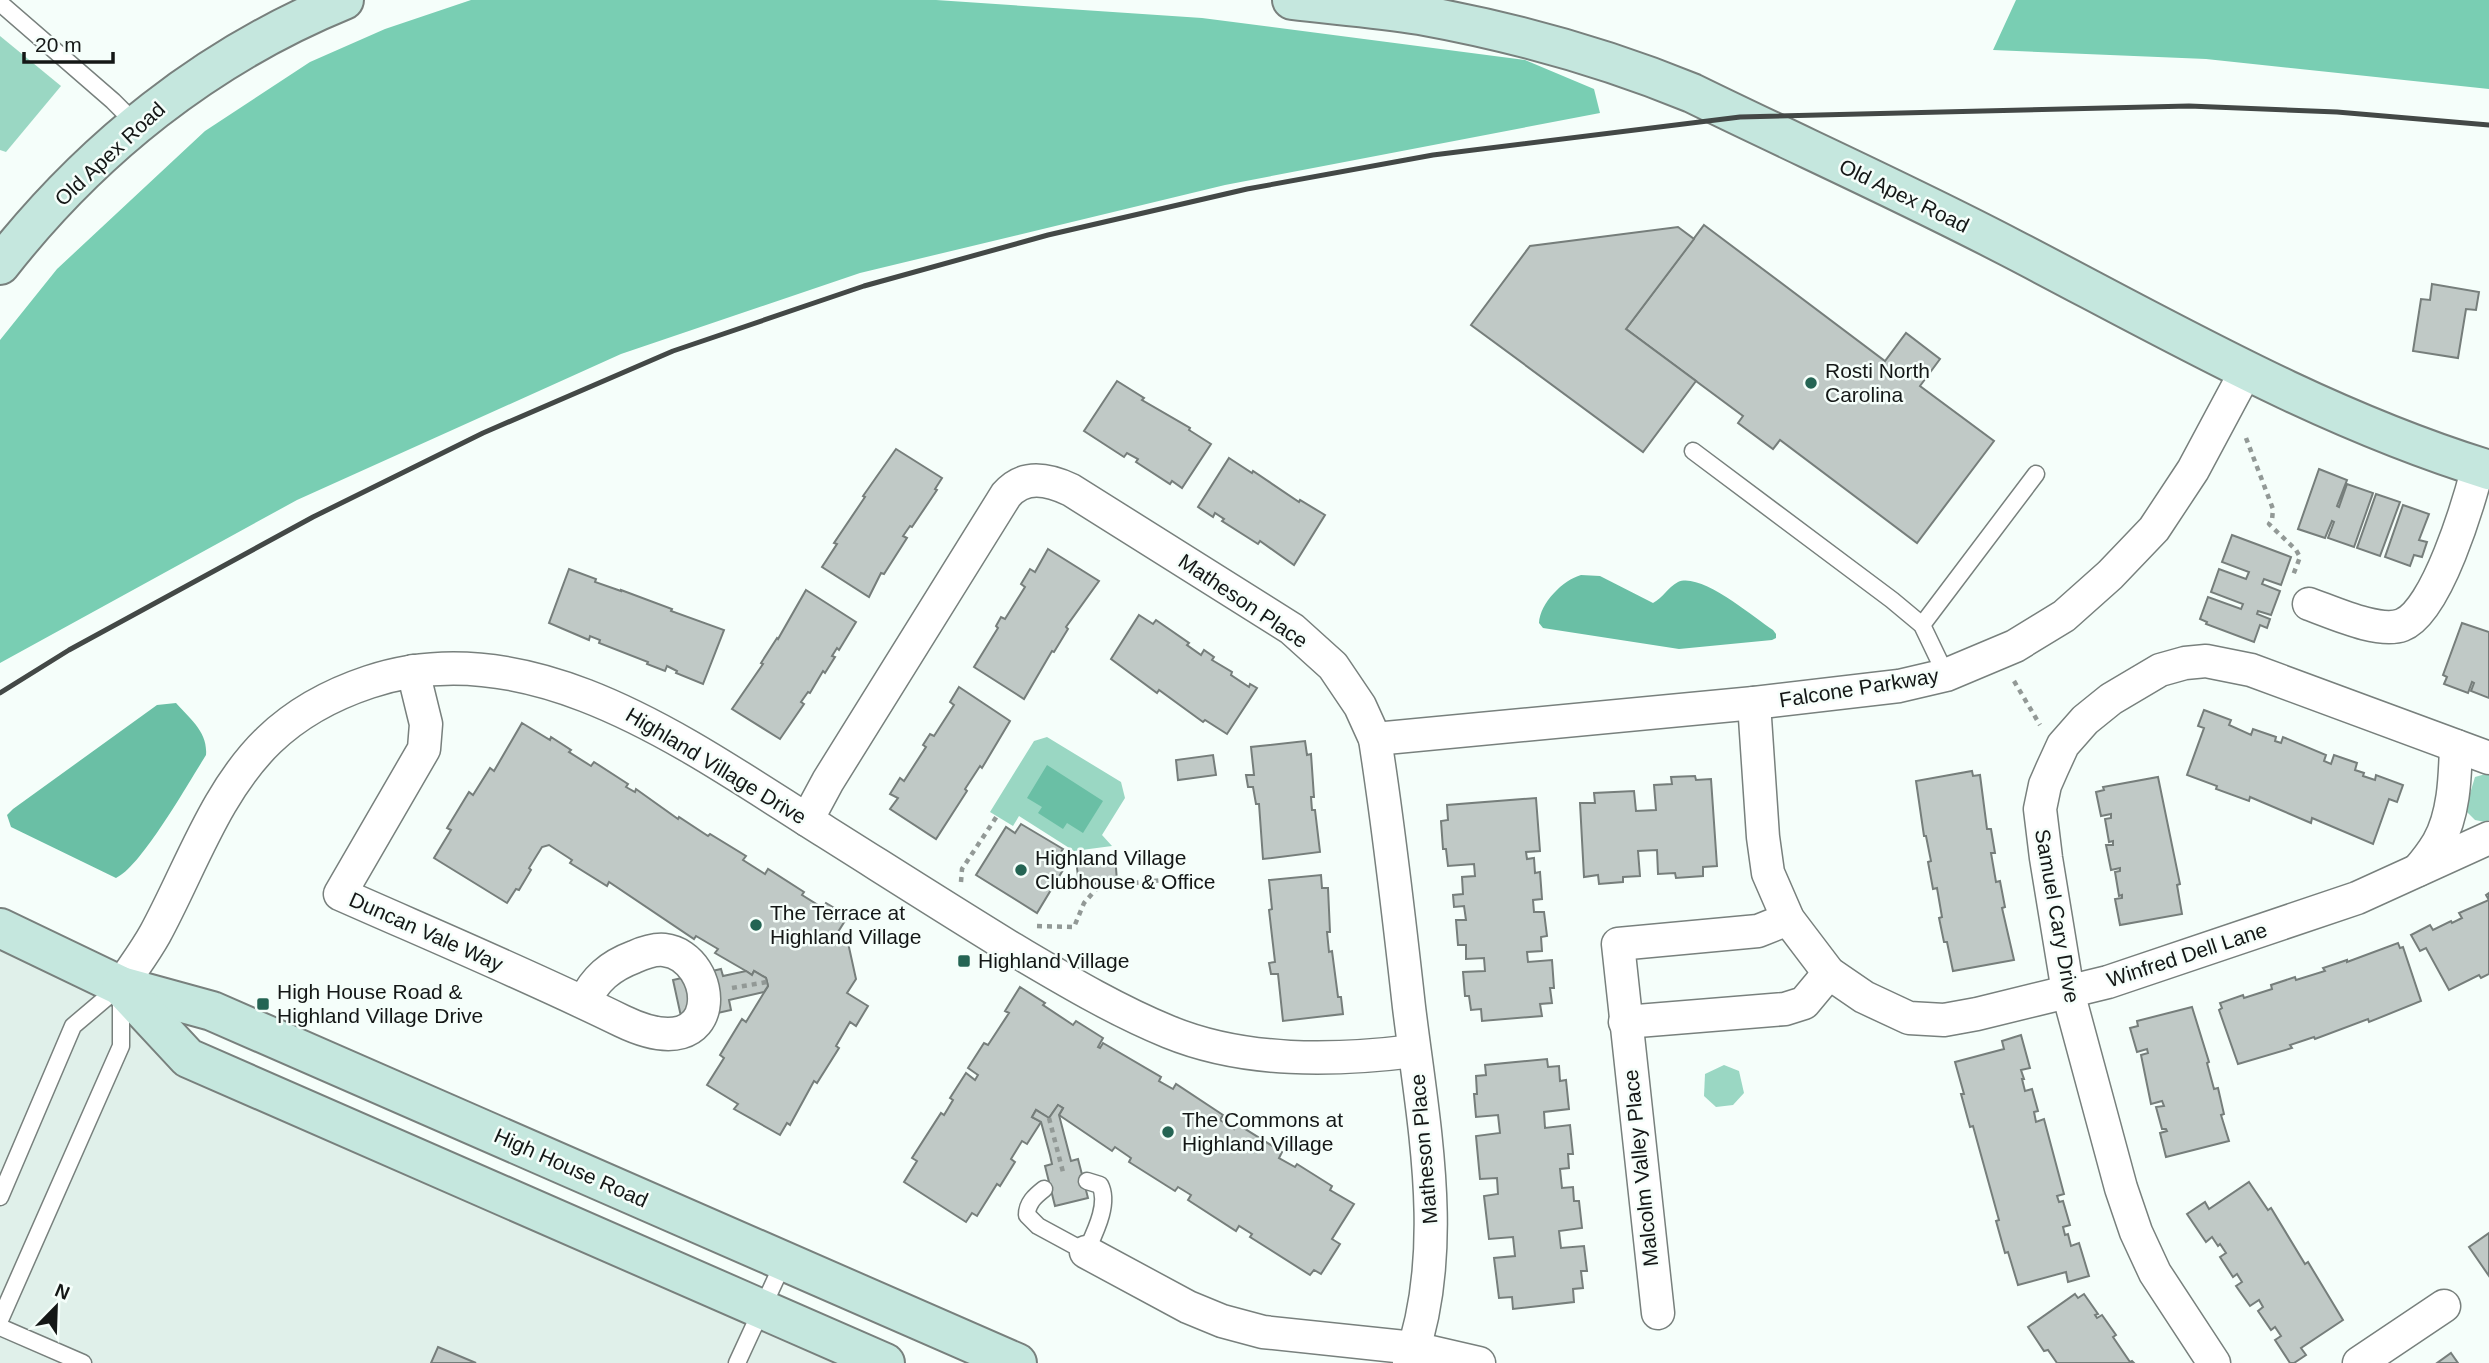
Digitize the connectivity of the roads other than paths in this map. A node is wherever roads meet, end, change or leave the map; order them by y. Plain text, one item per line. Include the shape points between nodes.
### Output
1 (344, 0) edge
2 (1292, 0) edge
3 (0, 3) edge
4 (1420, 7) edge
5 (136, 124) junction
6 (0, 265) edge
7 (2246, 371) junction
8 (1693, 450) dead end
9 (2484, 469) edge
10 (2036, 474) dead end
11 (2309, 604) road end
12 (1922, 625) junction
13 (413, 671) junction
14 (1946, 675) junction
15 (1754, 703) junction
16 (1375, 739) junction
17 (2456, 746) junction
18 (2489, 758) edge
19 (807, 820) junction
20 (2489, 838) edge
21 (2418, 870) junction
22 (1788, 919) junction
23 (0, 928) edge
24 (1829, 973) junction
25 (121, 986) junction
26 (2068, 992) junction
27 (584, 1002) dead end
28 (1625, 1022) junction
29 (1414, 1051) junction
30 (1087, 1181) dead end
31 (1044, 1189) dead end
32 (0, 1198) edge
33 (1086, 1252) junction
34 (784, 1261) junction
35 (2444, 1306) dead end
36 (762, 1310) junction
37 (1658, 1314) dead end
38 (0, 1320) edge
39 (0, 1327) edge
40 (1411, 1356) edge
41 (83, 1363) edge
42 (737, 1363) edge
43 (885, 1363) edge
44 (1017, 1363) edge
45 (1479, 1363) edge
46 (2214, 1363) edge
47 (2359, 1363) edge

1 - 5 main road, Old Apex Road via 276,29 207,71
2 - 4 main road, Old Apex Road
3 - 5 lane
4 - 7 main road, Old Apex Road via 1599,57 1692,93 2008,246
5 - 6 main road, Old Apex Road via 74,183
7 - 9 main road, Old Apex Road via 2364,426
7 - 14 street, Falcone Parkway via 2193,470 2154,529 2110,575 2064,616 2015,646
8 - 12 lane
9 - 11 street via 2444,566 2414,618 2401,626 2378,627
10 - 12 lane
12 - 14 lane
13 - 19 street, Highland Village Drive via 490,671 584,694 702,755
13 - 25 street, Highland Village Drive via 346,690 268,741 219,808 153,937
13 - 27 street, Duncan Vale Way via 426,724 424,749 340,894
14 - 15 street, Falcone Parkway via 1899,686
15 - 16 street, Falcone Parkway
15 - 22 street, Winfred Dell Lane via 1768,873
16 - 19 street, Matheson Place via 1333,666 1292,629 1071,490 1031,480 1006,495
16 - 29 street, Matheson Place
17 - 18 street, Samuel Cary Drive
17 - 21 street via 2449,814 2438,842
17 - 26 street, Samuel Cary Drive via 2227,664 2185,663 2134,684 2085,720 2063,745 2040,808
19 - 29 street, Highland Village Drive via 1071,984 1170,1032 1214,1047 1276,1055 1328,1058
20 - 21 street, Winfred Dell Lane
21 - 26 street, Winfred Dell Lane via 2343,903
22 - 24 street, Winfred Dell Lane
22 - 28 street, Malcolm Valley Place via 1758,932 1618,944
23 - 25 main road, High House Road
24 - 26 street, Winfred Dell Lane via 1864,997 1909,1018 1944,1020
24 - 28 street via 1804,1003 1785,1009
25 - 32 lane via 73,1026
25 - 34 main road, High House Road via 212,1011
25 - 36 main road, High House Road via 188,1058
25 - 38 lane via 121,1046
26 - 46 street, Samuel Cary Drive via 2136,1232 2155,1273
28 - 37 street, Malcolm Valley Place
29 - 40 street, Matheson Place via 1432,1235 1429,1277
30 - 33 lane via 1100,1185 1104,1197
31 - 33 lane via 1031,1201 1027,1215
33 - 40 street via 1222,1321
34 - 36 lane
34 - 44 main road, High House Road
35 - 47 street
36 - 42 lane
36 - 43 main road, High House Road
39 - 41 lane
40 - 45 street

